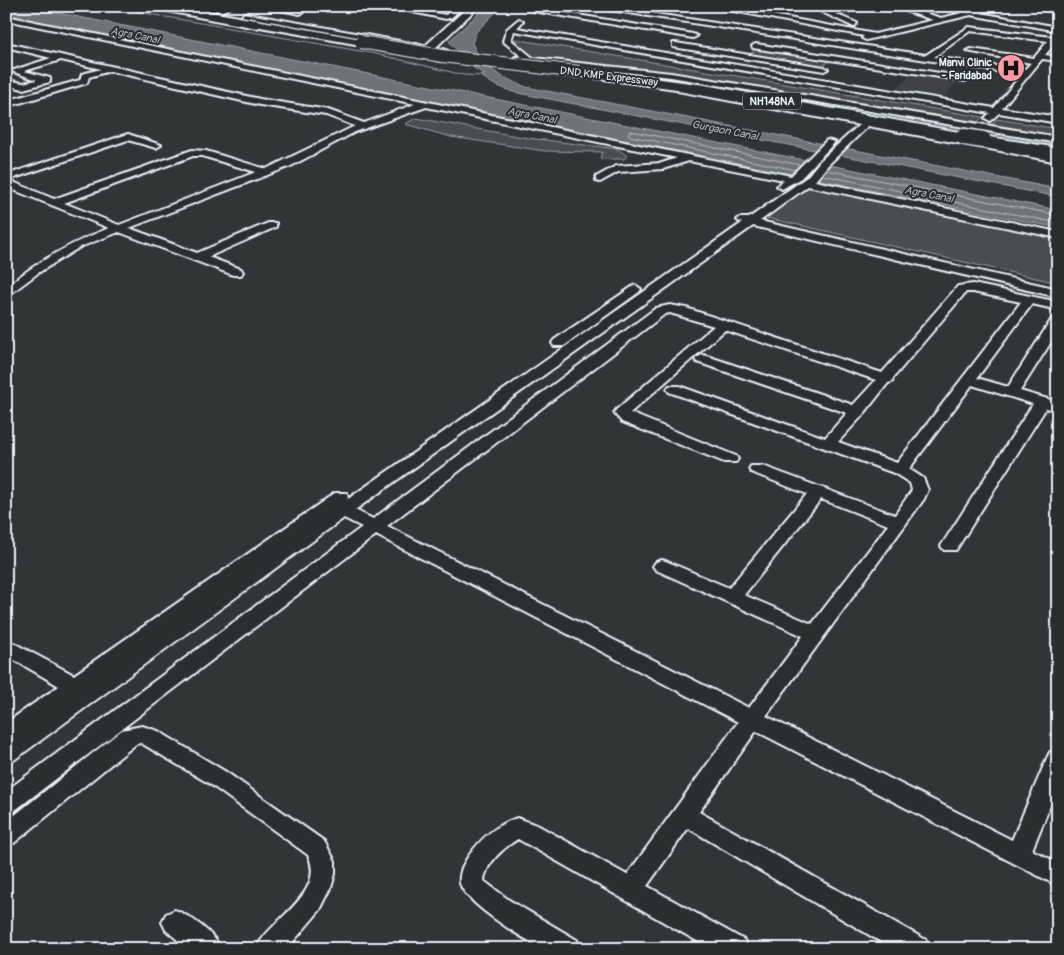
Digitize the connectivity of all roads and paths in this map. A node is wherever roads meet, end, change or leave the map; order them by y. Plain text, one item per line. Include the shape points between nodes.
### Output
1 (142, 6) edge
2 (160, 6) edge
3 (176, 6) edge
4 (198, 6) edge
5 (232, 6) edge
6 (264, 6) edge
7 (315, 6) edge
8 (460, 6) edge
9 (476, 6) edge
10 (480, 6) edge
11 (588, 6) edge
12 (625, 6) edge
13 (711, 6) edge
14 (812, 6) edge
15 (875, 6) edge
16 (941, 6) edge
17 (1002, 6) edge
18 (898, 7) edge
19 (396, 8) dead end
20 (530, 8) edge
21 (298, 9) edge
22 (661, 9) dead end
23 (220, 10) junction
24 (616, 11) junction
25 (825, 13) junction
26 (970, 14) junction
27 (562, 15) junction
28 (649, 16) junction
29 (6, 18) edge
30 (1039, 18) dead end
31 (940, 20) junction
32 (556, 21) dead end
33 (749, 21) dead end
34 (629, 25) junction
35 (712, 25) junction
36 (1034, 25) junction
37 (512, 29) junction
38 (1058, 29) edge
39 (658, 30) junction
40 (742, 30) junction
41 (830, 31) junction
42 (773, 35) junction
43 (693, 36) junction
44 (732, 36) dead end
45 (878, 36) junction
46 (1056, 38) edge
47 (364, 41) junction
48 (812, 41) junction
49 (404, 43) junction
50 (592, 43) junction
51 (6, 44) edge
52 (676, 45) junction
53 (717, 45) dead end
54 (756, 46) junction
55 (854, 47) junction
56 (432, 48) junction
57 (623, 48) junction
58 (1046, 48) junction
59 (389, 49) junction
60 (709, 50) junction
61 (1058, 50) edge
62 (971, 51) dead end
63 (42, 53) junction
64 (659, 54) junction
65 (741, 55) junction
66 (60, 57) junction
67 (24, 58) dead end
68 (927, 58) junction
69 (837, 59) junction
70 (1038, 59) junction
71 (1058, 59) edge
72 (532, 61) junction
73 (94, 64) junction
74 (871, 64) junction
75 (977, 66) junction
76 (111, 68) junction
77 (577, 68) junction
78 (824, 69) junction
79 (910, 70) junction
80 (79, 71) dead end
81 (560, 72) junction
82 (1026, 73) junction
83 (51, 79) joint
84 (810, 79) junction
85 (852, 80) junction
86 (6, 82) edge
87 (894, 87) junction
88 (16, 94) dead end
89 (37, 95) junction
90 (6, 96) edge
91 (6, 104) edge
92 (425, 104) junction
93 (996, 110) junction
94 (6, 112) edge
95 (1056, 117) edge
96 (855, 121) junction
97 (866, 123) junction
98 (364, 126) junction
99 (974, 136) junction
100 (1058, 140) edge
101 (156, 145) dead end
102 (1058, 149) edge
103 (1058, 153) edge
104 (688, 158) junction
105 (1058, 158) edge
106 (827, 160) joint
107 (266, 172) junction
108 (6, 178) edge
109 (600, 179) dead end
110 (801, 179) junction
111 (6, 183) edge
112 (54, 202) junction
113 (746, 218) junction
114 (272, 225) dead end
115 (119, 229) junction
116 (1058, 235) edge
117 (199, 257) junction
118 (237, 272) dead end
119 (1058, 286) edge
120 (6, 293) edge
121 (1058, 293) edge
122 (1029, 300) junction
123 (1058, 306) edge
124 (1058, 320) edge
125 (723, 325) junction
126 (702, 359) dead end
127 (887, 379) junction
128 (970, 380) junction
129 (674, 389) dead end
130 (1011, 393) junction
131 (1050, 405) edge
132 (858, 412) junction
133 (828, 444) junction
134 (730, 459) dead end
135 (757, 469) dead end
136 (900, 470) junction
137 (818, 492) junction
138 (337, 508) junction
139 (899, 522) junction
140 (375, 527) junction
141 (950, 546) dead end
142 (662, 566) dead end
143 (732, 597) junction
144 (816, 634) junction
145 (6, 646) edge
146 (75, 685) junction
147 (753, 718) junction
148 (6, 734) edge
149 (6, 754) edge
150 (1058, 758) edge
151 (6, 804) edge
152 (686, 815) junction
153 (10, 827) edge
154 (1018, 855) junction
155 (1058, 875) edge
156 (631, 889) junction
157 (175, 922) dead end
158 (208, 949) edge
159 (269, 949) edge
160 (568, 949) edge
161 (735, 949) edge
162 (917, 949) edge

1 - 59 street
2 - 47 highway, DND KMP Expressway / NH148NA
3 - 47 highway, DND KMP Expressway / NH148NA
4 - 23 street
5 - 23 street
6 - 21 street
7 - 21 street
8 - 19 street via 446,17
9 - 56 main road
10 - 56 main road
11 - 24 street
12 - 24 street
13 - 41 street
14 - 25 street
15 - 25 street
16 - 26 street
17 - 26 street
18 - 31 street
20 - 27 street
20 - 37 street
22 - 28 street
23 - 49 street
24 - 28 street
25 - 45 street
26 - 31 street
26 - 36 street
27 - 32 street
27 - 34 street
28 - 35 street
29 - 92 street
30 - 36 street
31 - 45 street
33 - 41 street
34 - 39 street
34 - 50 street
35 - 40 street
35 - 43 street
36 - 38 street
37 - 50 street via 547,31
37 - 72 street via 507,42
39 - 43 street
39 - 57 street
40 - 42 street
40 - 44 street
41 - 45 street
41 - 48 street
42 - 48 street
42 - 54 street
43 - 52 street
45 - 55 street via 867,38
46 - 58 street
46 - 68 street via 969,29
47 - 77 highway, DND KMP Expressway / NH148NA, bridge via 442,56
48 - 55 street
49 - 56 street
49 - 59 street
50 - 57 street
51 - 63 street
52 - 60 street
52 - 64 street
53 - 60 street
54 - 65 street
54 - 69 street
55 - 68 street
56 - 72 street
57 - 64 street
58 - 61 street
58 - 70 street
59 - 81 street, bridge
60 - 65 street
62 - 70 street
63 - 66 street
63 - 67 street
64 - 84 street
65 - 78 street
66 - 73 street
66 - 83 street via 15,70
68 - 75 street
69 - 74 street
69 - 78 street
70 - 71 street
70 - 82 street
72 - 77 street
73 - 76 street
73 - 80 street
74 - 79 street
74 - 85 street
75 - 79 street via 962,82
75 - 82 street
76 - 89 street via 86,75 84,82
76 - 98 street via 260,102 328,113
77 - 81 street
77 - 99 highway, DND KMP Expressway / NH148NA
77 - 99 street via 671,75
78 - 84 street
79 - 87 street
81 - 96 street via 701,92
82 - 93 street
83 - 86 street via 23,86
84 - 85 street
85 - 87 street
87 - 93 street
88 - 90 street
89 - 91 street
89 - 94 street via 43,99
92 - 98 street
92 - 104 street
93 - 95 street
93 - 99 street
96 - 97 street
96 - 110 street via 814,157
97 - 99 street
97 - 106 street
98 - 107 street
99 - 100 street
99 - 102 highway, DND KMP Expressway / NH148NA
99 - 103 highway, DND KMP Expressway / NH148NA
99 - 105 street
101 - 108 street via 128,137
104 - 109 street via 663,166 616,169
104 - 110 street
106 - 110 street
107 - 112 street via 203,153 192,153
107 - 115 street
110 - 113 street
110 - 116 street
111 - 112 street
112 - 115 street
113 - 119 street
113 - 121 street
113 - 138 street
114 - 117 street
115 - 117 street
115 - 120 street via 64,250
117 - 118 street
122 - 123 street
122 - 127 street via 973,288 962,289
122 - 128 street
124 - 130 street
125 - 127 street
125 - 134 street via 621,413 626,419
125 - 140 street via 675,309 661,311
126 - 132 street
127 - 132 street
128 - 130 street
128 - 136 street
129 - 133 street
130 - 131 street
131 - 141 street
132 - 133 street
133 - 136 street
135 - 137 street
136 - 139 street via 918,481 920,490
137 - 139 street
137 - 143 street
138 - 140 street
138 - 146 street
138 - 149 street
139 - 144 street
140 - 147 street
140 - 151 street
142 - 143 street
143 - 144 street
144 - 147 street
145 - 146 street
146 - 148 street
147 - 152 street
147 - 154 street
150 - 154 street
152 - 156 street
152 - 162 street
153 - 159 street via 130,736 142,734 150,737 218,778 323,856 326,871 322,884 296,920
154 - 155 street
156 - 160 street via 531,833 517,828 504,833 478,862 472,875 473,887
156 - 161 street
157 - 158 street

